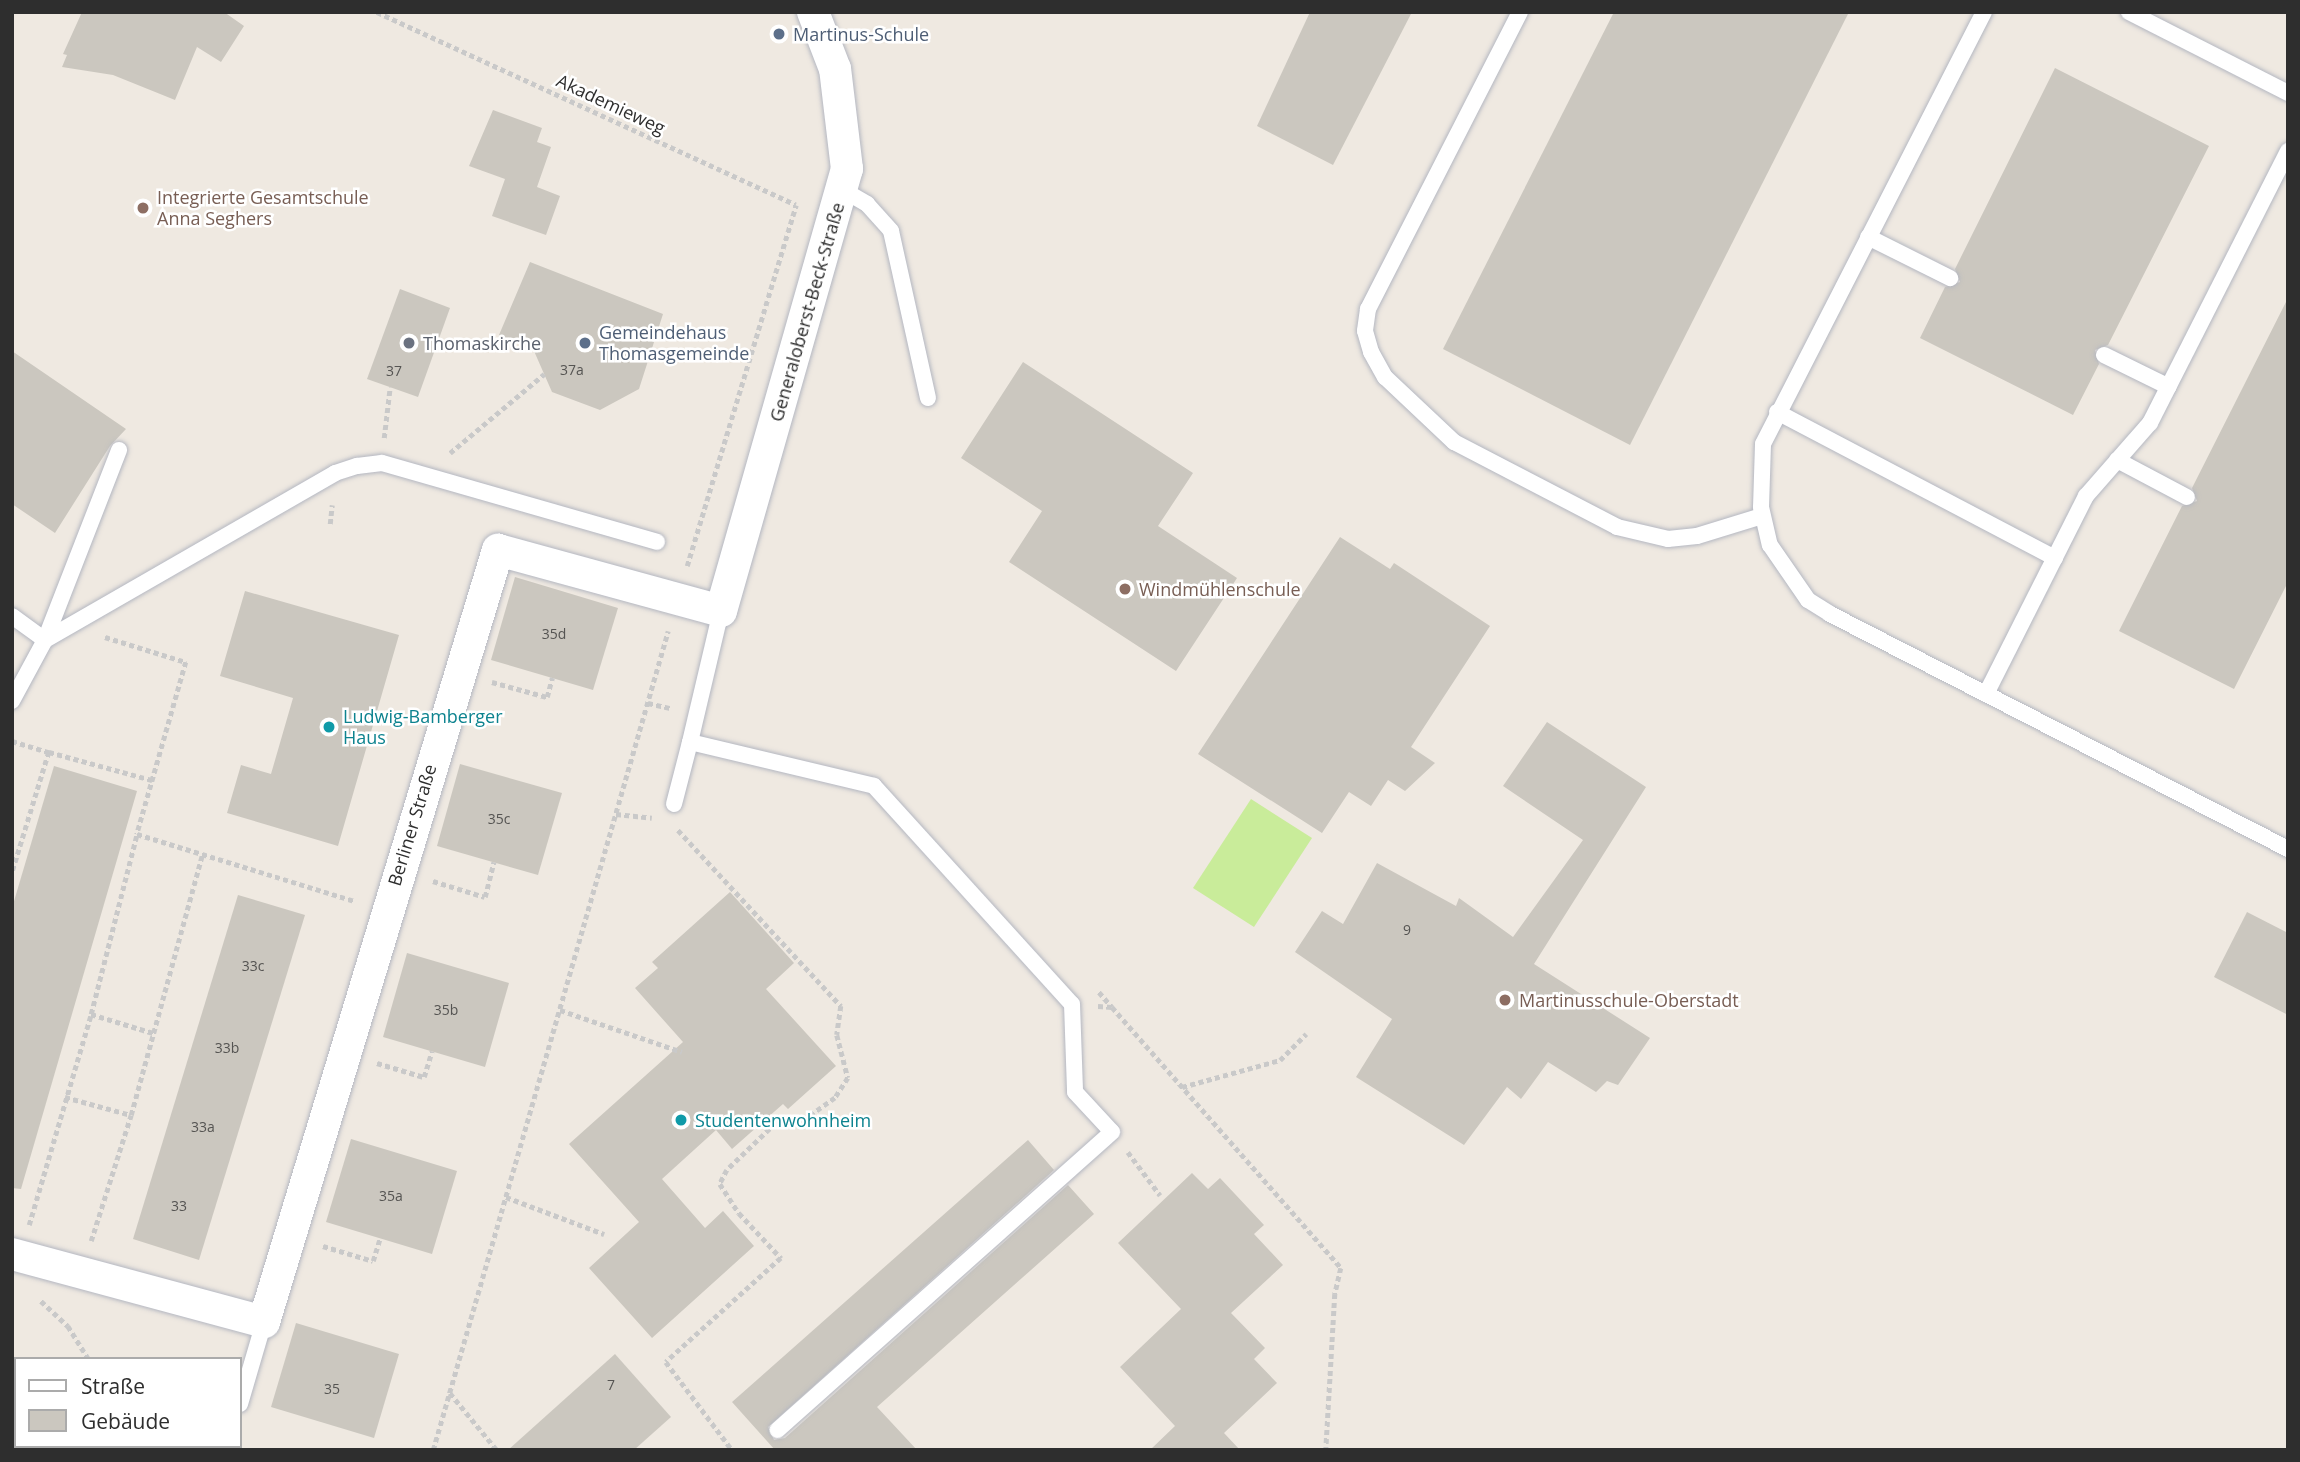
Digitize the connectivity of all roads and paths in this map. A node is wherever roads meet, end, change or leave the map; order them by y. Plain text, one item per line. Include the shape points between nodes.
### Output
1 (377, 12) edge
2 (813, 12) edge
3 (1520, 12) edge
4 (1984, 12) edge
5 (2129, 12) edge
6 (2288, 93) edge
7 (2288, 151) edge
8 (842, 190) junction
9 (796, 205) junction
10 (833, 222) junction
11 (1868, 237) junction
12 (1950, 278) dead end
13 (2104, 355) dead end
14 (544, 374) dead end
15 (390, 387) dead end
16 (2169, 387) junction
17 (928, 398) dead end
18 (1777, 412) junction
19 (119, 450) dead end
20 (2117, 460) junction
21 (382, 463) junction
22 (423, 476) junction
23 (2187, 496) dead end
24 (1762, 516) junction
25 (657, 542) dead end
26 (2055, 558) junction
27 (678, 599) junction
28 (721, 611) junction
29 (12, 615) edge
30 (70, 626) junction
31 (45, 640) junction
32 (458, 673) junction
33 (552, 678) dead end
34 (1986, 694) junction
35 (12, 701) edge
36 (12, 741) edge
37 (690, 741) junction
38 (50, 752) junction
39 (152, 780) junction
40 (674, 804) joint
41 (616, 814) junction
42 (670, 821) junction
43 (137, 834) junction
44 (2288, 849) edge
45 (202, 855) junction
46 (494, 862) dead end
47 (399, 870) junction
48 (12, 873) edge
49 (386, 911) junction
50 (1072, 1004) junction
51 (560, 1010) junction
52 (91, 1014) junction
53 (153, 1033) junction
54 (1306, 1034) dead end
55 (432, 1051) dead end
56 (682, 1052) dead end
57 (348, 1055) junction
58 (1182, 1087) junction
59 (65, 1097) junction
60 (131, 1115) junction
61 (1112, 1132) junction
62 (1160, 1195) dead end
63 (506, 1197) junction
64 (604, 1234) dead end
65 (292, 1236) junction
66 (380, 1238) dead end
67 (16, 1255) edge
68 (81, 1272) junction
69 (37, 1297) dead end
70 (264, 1322) junction
71 (88, 1357) edge
72 (450, 1393) junction
73 (242, 1397) edge
74 (778, 1430) dead end
75 (433, 1450) edge
76 (497, 1450) edge
77 (732, 1450) edge
78 (1326, 1450) edge

1 - 9 path, Akademieweg
2 - 8 street, Generaloberst-Beck-Straße via 835,69 846,148
3 - 24 lane via 1368,309 1366,331 1371,352 1385,377 1454,442 1628,531 1668,539 1697,536
4 - 11 lane
5 - 6 lane
7 - 16 lane
8 - 10 street, Generaloberst-Beck-Straße
8 - 17 lane via 867,204 891,232
9 - 10 path, Akademieweg
9 - 27 path
10 - 28 street, Generaloberst-Beck-Straße
11 - 12 lane
11 - 18 lane
13 - 16 lane
14 - 22 path
15 - 21 path
16 - 20 lane via 2150,423
18 - 24 lane via 1763,444
18 - 26 lane
19 - 31 lane
20 - 23 lane
20 - 26 lane via 2086,496
21 - 22 lane
21 - 30 lane via 335,473
22 - 25 lane
24 - 34 lane via 1770,545 1808,600
26 - 34 lane
27 - 28 street, Berliner Straße
27 - 32 street, Berliner Straße via 498,550
27 - 41 path
28 - 37 lane
29 - 31 lane
30 - 31 lane
30 - 39 path via 186,662
31 - 35 lane
32 - 33 path via 547,697
32 - 47 street, Berliner Straße
34 - 44 lane
36 - 38 path
37 - 40 lane
37 - 50 lane via 874,786
38 - 39 path
38 - 48 path
39 - 43 path
40 - 42 path
41 - 42 path
41 - 51 path
42 - 77 path via 841,1006 836,1035 848,1078 835,1098 797,1125 776,1123 727,1170 720,1184 739,1213 781,1258 666,1362
43 - 45 path
43 - 52 path
45 - 49 path
45 - 53 path
46 - 47 path via 485,897
47 - 49 street, Berliner Straße
49 - 57 street, Berliner Straße
50 - 58 path via 1112,1007
50 - 61 lane via 1075,1092
51 - 56 path
51 - 63 path
52 - 53 path
52 - 59 path
53 - 60 path
54 - 58 path via 1280,1060
55 - 57 path via 424,1077
57 - 65 street, Berliner Straße
58 - 78 path via 1341,1268 1335,1294
59 - 60 path
59 - 67 path
60 - 68 path
61 - 62 path
61 - 74 lane
63 - 64 path
63 - 72 path
65 - 66 path via 373,1261
65 - 70 street, Berliner Straße
67 - 68 street
68 - 70 street
69 - 71 path via 68,1326
70 - 73 lane, Berliner Straße
72 - 75 path
72 - 76 path

